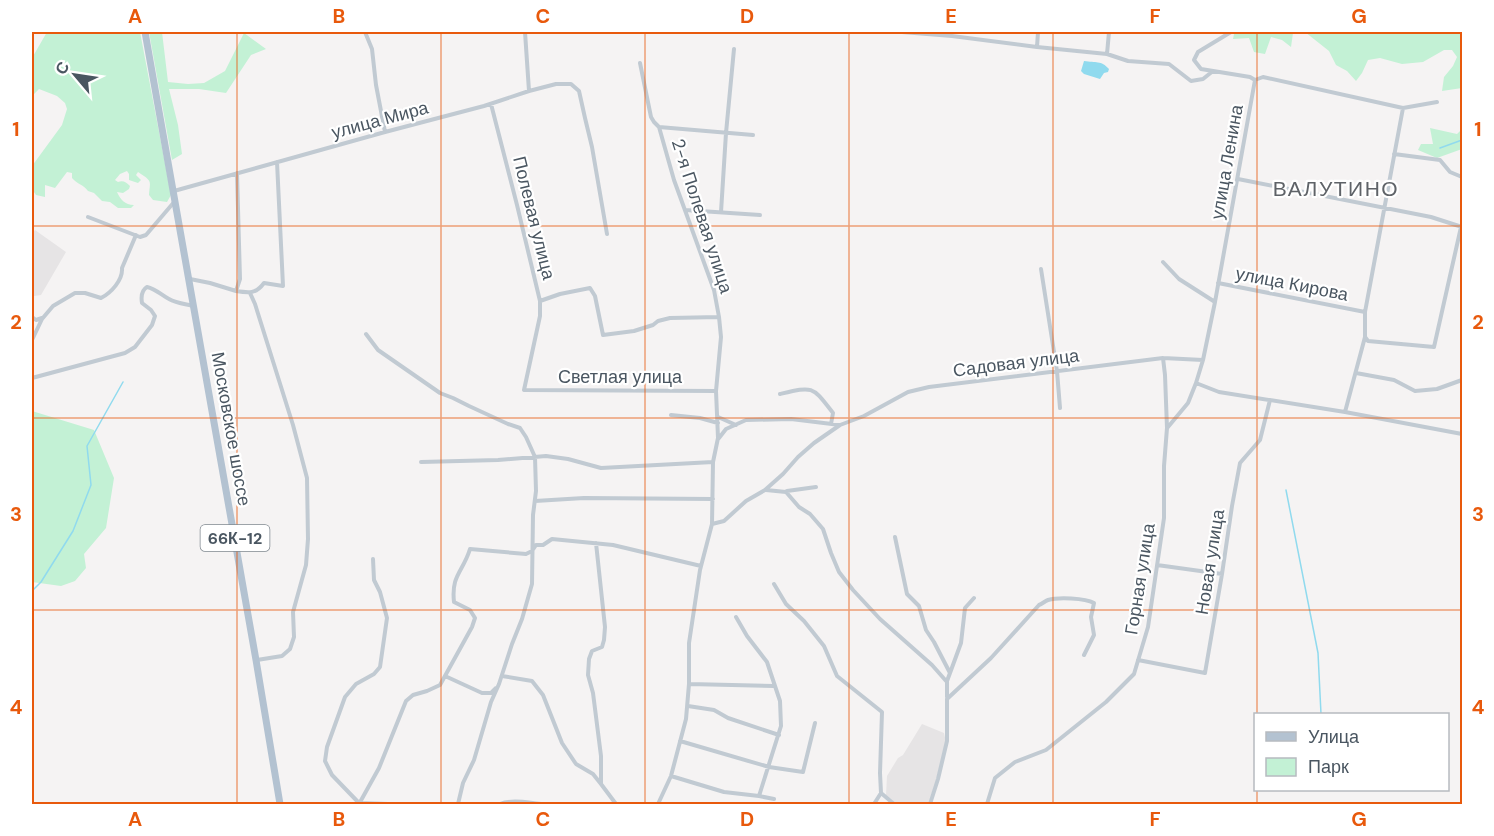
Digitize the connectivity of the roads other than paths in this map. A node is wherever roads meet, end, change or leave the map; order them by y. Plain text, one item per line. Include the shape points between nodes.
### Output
1 (145, 32) edge
2 (365, 32) edge
3 (525, 32) edge
4 (902, 32) edge
5 (1038, 32) edge
6 (1109, 32) edge
7 (1231, 32) edge
8 (952, 34) edge
9 (1037, 47) junction
10 (734, 49) dead end
11 (1107, 54) junction
12 (640, 63) dead end
13 (1213, 71) junction
14 (1255, 80) junction
15 (529, 91) junction
16 (1437, 102) dead end
17 (491, 104) junction
18 (1403, 108) junction
19 (659, 127) junction
20 (385, 132) junction
21 (726, 133) junction
22 (753, 135) dead end
23 (1394, 154) junction
24 (277, 162) junction
25 (237, 173) junction
26 (1462, 177) edge
27 (1237, 179) junction
28 (174, 191) junction
29 (175, 201) junction
30 (1384, 208) junction
31 (685, 210) junction
32 (721, 212) junction
33 (760, 215) dead end
34 (88, 217) dead end
35 (1462, 227) edge
36 (607, 234) dead end
37 (136, 235) junction
38 (1163, 262) dead end
39 (1041, 269) dead end
40 (188, 275) junction
41 (1218, 283) junction
42 (236, 291) junction
43 (249, 293) junction
44 (540, 301) junction
45 (1215, 302) junction
46 (194, 306) junction
47 (1365, 312) junction
48 (48, 313) junction
49 (32, 317) edge
50 (719, 317) junction
51 (366, 334) dead end
52 (32, 340) edge
53 (1366, 340) junction
54 (1162, 358) junction
55 (1203, 360) junction
56 (1057, 371) junction
57 (1356, 373) junction
58 (32, 378) edge
59 (1462, 380) edge
60 (1196, 383) junction
61 (716, 391) junction
62 (780, 394) dead end
63 (1270, 400) junction
64 (1060, 408) dead end
65 (1345, 412) junction
66 (671, 415) dead end
67 (718, 417) junction
68 (718, 423) junction
69 (831, 424) junction
70 (840, 424) junction
71 (736, 425) junction
72 (1167, 428) junction
73 (1462, 434) edge
74 (718, 438) junction
75 (535, 457) junction
76 (421, 462) dead end
77 (713, 462) junction
78 (816, 487) dead end
79 (765, 490) junction
80 (786, 492) junction
81 (713, 499) junction
82 (535, 501) junction
83 (712, 524) junction
84 (894, 537) dead end
85 (596, 543) junction
86 (532, 551) junction
87 (373, 559) dead end
88 (1157, 565) junction
89 (701, 566) junction
90 (1222, 574) junction
91 (774, 584) dead end
92 (974, 598) dead end
93 (736, 617) dead end
94 (1083, 655) dead end
95 (256, 660) junction
96 (1140, 661) junction
97 (950, 673) junction
98 (502, 675) junction
99 (445, 676) junction
100 (947, 682) junction
101 (499, 684) junction
102 (689, 684) junction
103 (774, 686) junction
104 (947, 699) junction
105 (688, 706) junction
106 (814, 723) dead end
107 (779, 735) junction
108 (680, 741) junction
109 (769, 767) junction
110 (671, 776) junction
111 (601, 784) junction
112 (881, 793) junction
113 (759, 796) junction
114 (774, 799) dead end
115 (359, 803) edge
116 (280, 804) edge
117 (388, 804) edge
118 (458, 804) edge
119 (500, 804) edge
120 (543, 804) edge
121 (616, 804) edge
122 (658, 804) edge
123 (874, 804) edge
124 (894, 804) edge
125 (930, 804) edge
126 (987, 804) edge

1 - 28 main road, 66К-12
2 - 20 street via 372,49
3 - 15 street
4 - 8 street
5 - 9 street
6 - 11 street
7 - 13 street via 1198,52 1194,60 1201,69
8 - 9 street
9 - 11 street
10 - 21 street
11 - 13 street via 1128,61 1169,64 1191,81 1203,79
12 - 19 street, 2-я Полевая улица via 651,117
13 - 14 street
14 - 18 street via 1263,77
14 - 27 street, улица Ленина
15 - 17 street
15 - 36 street via 556,84 571,84 579,91
16 - 18 street
17 - 20 street, улица Мира
17 - 44 street, Полевая улица
18 - 23 street
19 - 21 street
19 - 31 street, 2-я Полевая улица
20 - 24 street, улица Мира
21 - 22 street
21 - 32 street
23 - 26 street via 1440,160 1450,172
23 - 30 street
24 - 25 street, улица Мира
24 - 43 street via 283,286 264,283
25 - 28 street, улица Мира
25 - 42 street via 240,279
27 - 30 street
27 - 41 street, улица Ленина
28 - 29 main road, 66К-12
29 - 37 street via 146,235
29 - 40 main road, 66К-12
30 - 35 street
30 - 47 street
31 - 32 street
31 - 50 street, 2-я Полевая улица via 714,290
32 - 33 street
34 - 37 street
35 - 53 street via 1434,347
37 - 48 street via 122,274 107,295 101,298 75,293
38 - 45 street via 1179,279
39 - 56 street
40 - 42 street
40 - 46 main road, Московское шоссе / 66К-12
41 - 45 street, улица Ленина
41 - 47 street, улица Кирова
42 - 43 street
43 - 95 street via 307,478 306,565 293,612 294,637 290,649 282,656
44 - 50 street, Полевая улица via 590,288 603,335 634,331 670,318
44 - 61 street, Светлая улица via 524,390
45 - 55 street, улица Ленина
46 - 58 street via 177,303 147,287 141,298 155,316 154,322 135,348
46 - 95 main road, Московское шоссе / 66К-12
47 - 53 street, улица Кирова
48 - 49 street via 36,320
48 - 52 street
50 - 61 street, 2-я Полевая улица
51 - 75 street via 378,350 440,393 520,428
53 - 57 street, улица Кирова
54 - 55 street, Садовая улица
54 - 56 street, Садовая улица
54 - 72 street, Горная улица
55 - 60 street, улица Ленина
56 - 64 street
56 - 70 street, Садовая улица via 908,392 864,417
57 - 59 street via 1394,380 1415,391 1437,389
57 - 65 street
60 - 63 street via 1218,392
60 - 72 street, улица Ленина via 1188,403
61 - 67 street, 2-я Полевая улица
62 - 69 street via 806,388 817,393 833,413
63 - 65 street
63 - 90 street, Новая улица via 1260,440 1240,463
65 - 73 street
66 - 68 street
67 - 68 street, 2-я Полевая улица
67 - 71 street
68 - 74 street, 2-я Полевая улица
69 - 70 street, Садовая улица
69 - 71 street, Садовая улица via 791,419 746,420
70 - 79 street, Садовая улица
71 - 74 street, Садовая улица
72 - 88 street, Горная улица via 1164,518
74 - 77 street, 2-я Полевая улица
75 - 76 street
75 - 77 street via 568,459 601,468
75 - 82 street
77 - 81 street, 2-я Полевая улица
78 - 80 street
79 - 80 street
79 - 83 street, Садовая улица via 724,521
80 - 100 street via 824,529 839,572 854,590
81 - 82 street
81 - 83 street, 2-я Полевая улица
82 - 86 street
83 - 89 street, 2-я Полевая улица
84 - 97 street via 907,594 919,606 926,630
85 - 86 street via 552,539 536,545
85 - 89 street
85 - 111 street via 605,627 602,647 592,651 589,658 588,675 601,756
86 - 98 street via 532,584
86 - 99 street via 526,554 470,549 453,589 454,602 470,610 475,618
87 - 115 street via 374,580 387,618 380,667 345,697 325,761 332,775
88 - 90 street
88 - 96 street, Горная улица
89 - 102 street, 2-я Полевая улица via 689,643
90 - 96 street, Новая улица via 1205,673
91 - 112 street via 786,604 824,646 837,676 882,712
92 - 97 street via 965,609 961,643
93 - 103 street via 767,662
94 - 104 street via 1094,635 1094,603 1047,600
95 - 116 main road, Московское шоссе / 66К-12
96 - 126 street, Горная улица via 1134,674 1106,702 1046,750 1015,762 995,778
97 - 100 street
98 - 101 street
98 - 111 street via 532,681 543,695 562,743 576,764
99 - 101 street via 482,693 491,693
99 - 115 street via 440,685 406,701 379,768
100 - 104 street
101 - 118 street
102 - 103 street
102 - 105 street, 2-я Полевая улица
103 - 107 street via 780,701
104 - 125 street via 947,741
105 - 107 street via 714,710
105 - 108 street, 2-я Полевая улица
106 - 109 street via 803,772
107 - 109 street
108 - 109 street
108 - 110 street, 2-я Полевая улица
109 - 113 street
110 - 113 street via 724,792
110 - 122 street, 2-я Полевая улица
111 - 121 street
112 - 123 street
112 - 124 street
113 - 114 street
115 - 117 street
119 - 120 street

